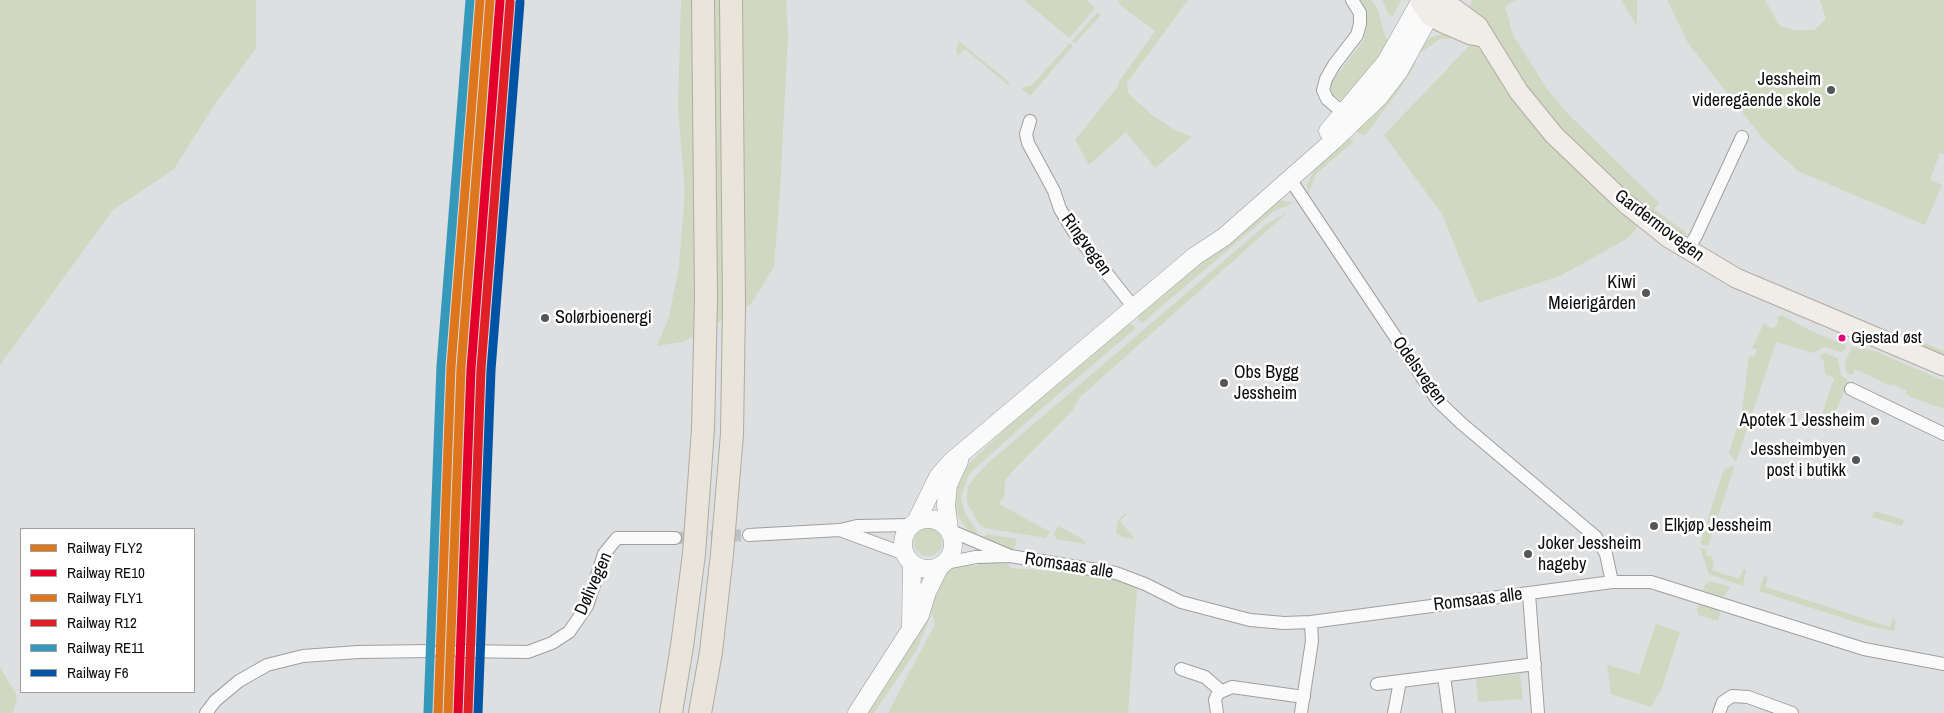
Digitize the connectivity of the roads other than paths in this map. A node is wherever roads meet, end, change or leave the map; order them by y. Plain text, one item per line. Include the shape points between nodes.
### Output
1 (703, 0) edge
2 (731, 0) edge
3 (1352, 0) edge
4 (1431, 3) edge
5 (1348, 118) junction
6 (1030, 121) dead end
7 (1742, 137) dead end
8 (1290, 179) junction
9 (1687, 250) junction
10 (1195, 256) junction
11 (1135, 309) junction
12 (1944, 366) edge
13 (1851, 389) dead end
14 (1944, 434) edge
15 (965, 449) junction
16 (914, 524) junction
17 (840, 530) junction
18 (949, 530) junction
19 (749, 535) tunnel mouth
20 (675, 538) tunnel mouth
21 (1010, 556) junction
22 (909, 559) junction
23 (942, 564) junction
24 (1612, 582) junction
25 (1529, 594) junction
26 (1311, 622) junction
27 (911, 628) junction
28 (431, 651) tunnel mouth
29 (459, 651) tunnel mouth
30 (1535, 664) junction
31 (1944, 664) edge
32 (1181, 669) dead end
33 (1444, 676) junction
34 (1400, 681) junction
35 (1377, 684) dead end
36 (1221, 691) junction
37 (1304, 697) junction
38 (206, 713) edge
39 (671, 713) edge
40 (700, 713) edge
41 (857, 713) edge
42 (1217, 713) edge
43 (1301, 713) edge
44 (1394, 713) edge
45 (1449, 713) edge
46 (1538, 713) edge
47 (1719, 713) edge
48 (1792, 713) edge

1 - 39 highway via 706,298 703,428 694,554
2 - 40 highway via 732,434 711,652
3 - 5 street via 1360,13 1358,35 1334,64 1323,90 1327,99
4 - 5 main road
4 - 9 main road, Gardermovegen via 1473,21 1519,92 1554,135 1625,203
5 - 8 main road
5 - 10 main road via 1325,134 1216,230
6 - 11 street, Ringvegen via 1026,134 1028,143 1060,209 1074,232
7 - 9 street
8 - 10 main road via 1224,237
8 - 24 street, Odelsvegen via 1438,401 1596,537 1606,554
9 - 12 main road, Gardermovegen via 1751,285
10 - 11 main road
11 - 15 main road
13 - 14 street
15 - 16 main road via 938,477
15 - 18 main road via 948,485
16 - 17 street via 857,526
16 - 18 main road via 934,520
16 - 22 main road via 904,538
17 - 19 street
17 - 22 street
18 - 21 street, Romsaas alle
18 - 23 main road via 953,548
20 - 29 street, Dølivegen via 617,538 604,554 587,606 569,632 552,644 528,652
21 - 23 street, Romsaas alle via 976,557
21 - 26 street, Romsaas alle via 1116,573 1181,602 1250,620
22 - 23 main road via 923,568
22 - 27 main road
23 - 27 main road
24 - 25 street, Romsaas alle
24 - 31 street, Romsaas alle via 1664,585 1864,649
25 - 26 street, Romsaas alle
25 - 30 street
26 - 37 street via 1312,641
27 - 41 main road
28 - 38 street via 303,656 267,666 238,681
30 - 33 street
30 - 46 street
32 - 36 street via 1205,678
33 - 34 street
33 - 45 street
34 - 35 street
34 - 44 street
36 - 37 street via 1232,687
36 - 42 street via 1215,700
37 - 43 street
47 - 48 street via 1724,702 1732,696 1748,697

